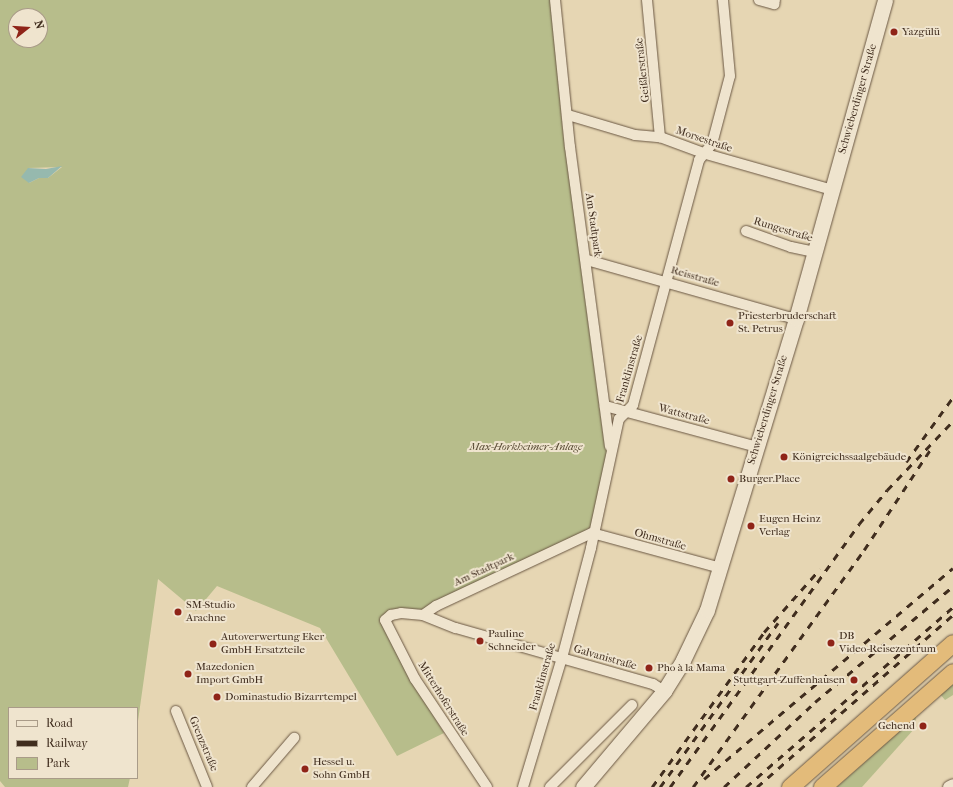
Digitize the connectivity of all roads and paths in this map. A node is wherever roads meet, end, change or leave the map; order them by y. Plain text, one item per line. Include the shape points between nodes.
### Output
1 (555, 0) edge
2 (647, 0) edge
3 (722, 0) edge
4 (759, 0) edge
5 (886, 0) edge
6 (774, 2) edge
7 (568, 115) junction
8 (660, 138) junction
9 (706, 154) junction
10 (832, 190) junction
11 (746, 231) dead end
12 (814, 252) junction
13 (586, 260) junction
14 (666, 281) junction
15 (796, 319) junction
16 (605, 406) junction
17 (628, 412) junction
18 (757, 447) junction
19 (611, 454) junction
20 (592, 533) junction
21 (721, 568) junction
22 (423, 615) junction
23 (953, 643) edge
24 (562, 658) junction
25 (953, 672) edge
26 (664, 691) junction
27 (632, 705) dead end
28 (176, 711) dead end
29 (294, 738) dead end
30 (527, 776) junction
31 (953, 785) edge
32 (207, 787) edge
33 (252, 787) edge
34 (487, 787) edge
35 (523, 787) edge
36 (531, 787) edge
37 (550, 787) edge
38 (583, 787) edge
39 (790, 787) edge
40 (822, 787) edge
41 (949, 787) edge

1 - 7 street, Am Stadtpark
2 - 8 street, Geißlerstraße
3 - 9 street, Franklinstraße via 730,76 712,144
4 - 6 street
5 - 10 main road, Schwieberdinger Straße
7 - 8 street, Morsestraße via 635,135
7 - 13 street, Am Stadtpark
8 - 9 street, Morsestraße
9 - 10 street, Morsestraße
9 - 14 street, Franklinstraße via 699,160
10 - 12 main road, Schwieberdinger Straße
11 - 12 street, Rungestraße
12 - 15 main road, Schwieberdinger Straße
13 - 14 street, Reisstraße
13 - 16 street, Am Stadtpark
14 - 15 street, Reisstraße
14 - 17 street, Franklinstraße via 633,406
15 - 18 main road, Schwieberdinger Straße
16 - 17 street, Wattstraße
16 - 19 street, Am Stadtpark
17 - 18 street, Wattstraße
17 - 19 street, Franklinstraße via 619,418
18 - 21 main road, Schwieberdinger Straße
19 - 20 street, Franklinstraße
20 - 21 street, Ohmstraße
20 - 22 street, Am Stadtpark via 436,606
20 - 24 street, Franklinstraße
21 - 26 main road, Schwieberdinger Straße via 701,624
22 - 24 street, Galvanistraße
22 - 34 street, Mitterhoferstraße via 401,613 391,615 386,620 415,679
23 - 39 highway
24 - 26 street, Galvanistraße via 653,684
24 - 30 street, Franklinstraße
25 - 40 highway
26 - 38 main road, Schwieberdinger Straße
27 - 37 street
28 - 32 street, Grenzstraße
29 - 33 street
30 - 35 street, Franklinstraße
30 - 36 street
31 - 41 street

